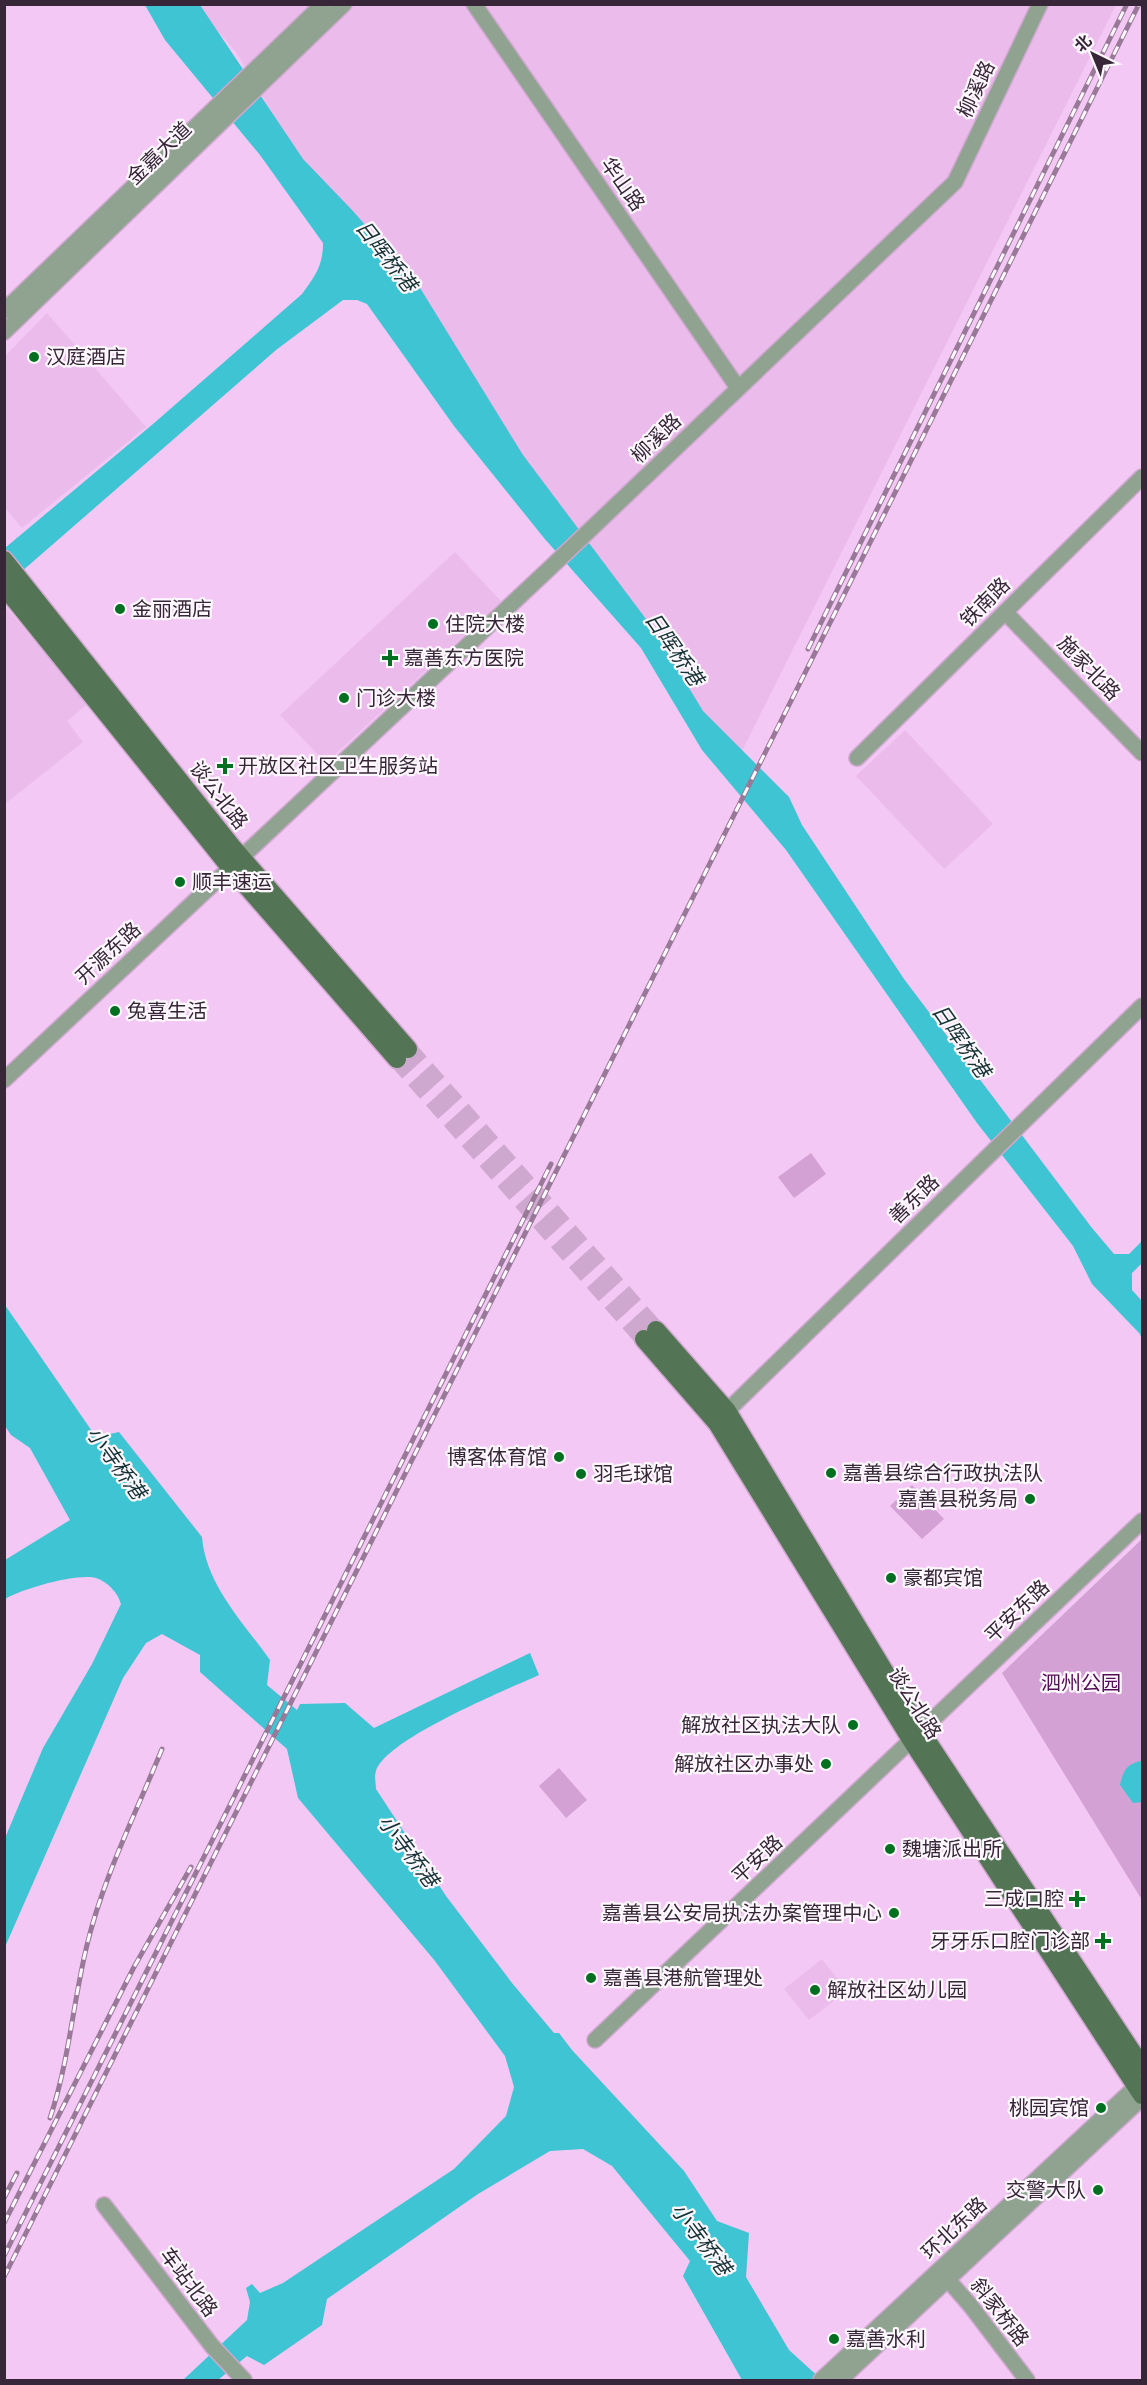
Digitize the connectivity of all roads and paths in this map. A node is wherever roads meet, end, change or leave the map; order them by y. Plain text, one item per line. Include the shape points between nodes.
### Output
1 (323, 4) edge
2 (344, 4) edge
3 (474, 4) edge
4 (1040, 4) edge
5 (262, 74) junction
6 (216, 118) junction
7 (4, 311) edge
8 (4, 332) edge
9 (738, 388) junction
10 (1143, 477) edge
11 (4, 560) edge
12 (11, 585) edge
13 (1005, 612) junction
14 (1143, 753) edge
15 (857, 758) dead end
16 (236, 862) junction
17 (1143, 1006) edge
18 (402, 1054) tunnel mouth
19 (4, 1080) edge
20 (650, 1334) tunnel mouth
21 (722, 1417) junction
22 (1143, 1521) edge
23 (917, 1736) junction
24 (596, 2040) dead end
25 (1143, 2067) edge
26 (1141, 2090) edge
27 (104, 2205) dead end
28 (944, 2275) junction
29 (844, 2371) edge
30 (239, 2375) edge
31 (821, 2380) edge
32 (1027, 2380) edge

1 - 5 street, 金嘉大道
2 - 5 street, 金嘉大道
3 - 9 street, 华山路
4 - 9 street, 柳溪路 via 956,182
5 - 6 street, 金嘉大道
6 - 7 street, 金嘉大道
6 - 8 street, 金嘉大道
9 - 16 street, 柳溪路
10 - 13 street, 铁南路
11 - 12 main road, 谈公北路
12 - 16 main road, 谈公北路
13 - 14 street, 施家北路
13 - 15 street, 铁南路
16 - 18 main road, 谈公北路
16 - 19 street, 开源东路
17 - 21 street, 善东路
20 - 21 main road, 谈公北路
21 - 23 main road, 谈公北路
22 - 23 street, 平安东路
23 - 24 street, 平安路
23 - 25 main road, 谈公北路
23 - 26 main road, 谈公北路
26 - 28 street, 环北东路
27 - 30 street, 车站北路 via 212,2346
28 - 29 street, 环北东路
28 - 32 street, 斜家桥路
29 - 31 street, 环北东路

